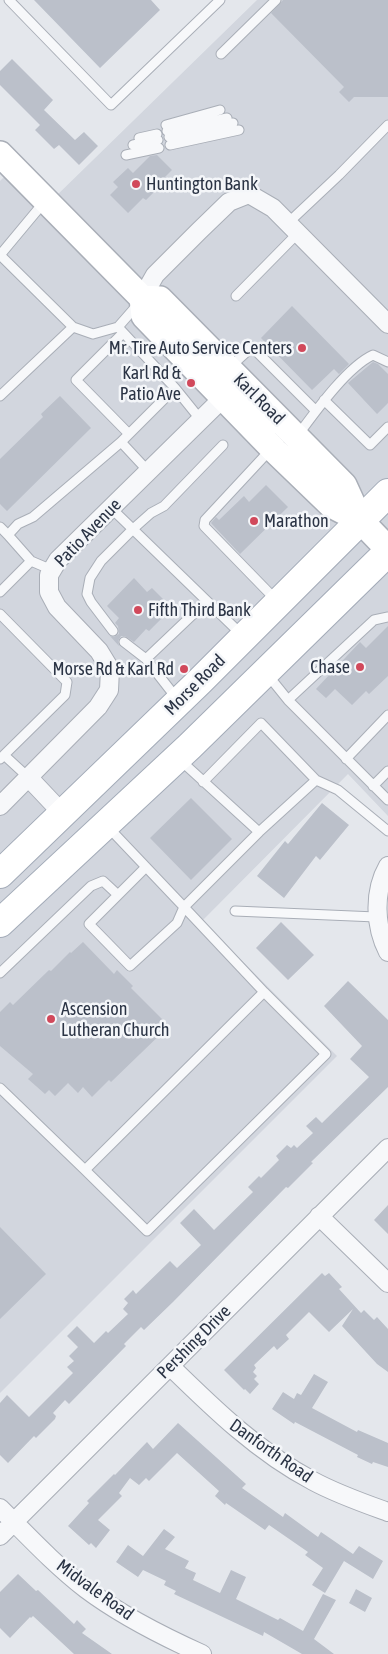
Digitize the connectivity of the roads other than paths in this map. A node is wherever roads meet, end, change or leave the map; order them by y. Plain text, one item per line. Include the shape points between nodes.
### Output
1 (9, 0) edge
2 (220, 0) edge
3 (276, 0) edge
4 (221, 54) dead end
5 (220, 110) dead end
6 (388, 125) edge
7 (168, 135) junction
8 (157, 137) junction
9 (0, 154) edge
10 (126, 155) dead end
11 (45, 201) junction
12 (293, 228) junction
13 (0, 255) edge
14 (236, 296) dead end
15 (142, 298) junction
16 (388, 324) edge
17 (73, 328) junction
18 (120, 330) junction
19 (388, 362) edge
20 (228, 368) junction
21 (175, 388) junction
22 (0, 396) edge
23 (224, 397) junction
24 (324, 400) junction
25 (316, 411) junction
26 (200, 419) junction
27 (388, 427) edge
28 (129, 434) junction
29 (297, 437) junction
30 (121, 442) junction
31 (223, 445) dead end
32 (272, 448) junction
33 (148, 471) junction
34 (388, 493) edge
35 (111, 508) junction
36 (360, 520) junction
37 (0, 527) edge
38 (133, 529) junction
39 (8, 536) junction
40 (388, 550) edge
41 (31, 561) junction
42 (52, 570) junction
43 (0, 592) edge
44 (207, 601) junction
45 (278, 602) junction
46 (0, 614) edge
47 (388, 617) edge
48 (113, 631) dead end
49 (244, 637) junction
50 (124, 642) dead end
51 (146, 659) junction
52 (265, 672) junction
53 (288, 700) junction
54 (179, 701) junction
55 (388, 715) edge
56 (2, 757) edge
57 (177, 758) junction
58 (346, 759) junction
59 (388, 771) edge
60 (29, 778) junction
61 (316, 780) junction
62 (203, 782) junction
63 (373, 786) junction
64 (388, 800) edge
65 (0, 806) edge
66 (63, 814) junction
67 (106, 825) junction
68 (388, 831) edge
69 (259, 832) junction
70 (388, 866) edge
71 (146, 867) junction
72 (0, 874) edge
73 (118, 894) junction
74 (0, 902) edge
75 (184, 907) junction
76 (235, 910) dead end
77 (376, 917) junction
78 (0, 923) edge
79 (388, 952) edge
80 (0, 972) edge
81 (264, 992) junction
82 (0, 1088) edge
83 (388, 1148) edge
84 (85, 1170) junction
85 (319, 1216) junction
86 (388, 1283) edge
87 (170, 1366) junction
88 (0, 1508) edge
89 (388, 1512) edge
90 (14, 1522) junction
91 (0, 1536) edge
92 (202, 1654) edge

1 - 2 lane via 111,104
3 - 4 lane
5 - 7 lane
6 - 12 lane
7 - 7 lane via 233,124
8 - 8 lane via 138,138
8 - 10 lane
9 - 11 main road, Karl Road
11 - 13 lane
11 - 15 main road, Karl Road
12 - 14 lane
12 - 15 street via 273,208 249,194 228,202 154,275
12 - 16 street
13 - 17 lane
15 - 18 lane
15 - 20 main road, Karl Road via 160,299
15 - 23 main road, Karl Road via 144,316
17 - 18 lane via 94,334
17 - 22 lane
18 - 21 lane
18 - 28 lane via 76,380
19 - 24 lane via 373,355 364,359
20 - 25 lane via 252,346
20 - 29 main road, Karl Road
21 - 26 lane
21 - 28 lane
23 - 26 street, Patio Avenue
23 - 32 main road, Karl Road
24 - 25 lane
24 - 27 lane via 370,445
25 - 29 lane
26 - 33 street, Patio Avenue
28 - 30 lane
29 - 36 main road, Karl Road via 344,485
30 - 33 lane
30 - 39 lane via 18,524
31 - 38 lane via 164,506
32 - 36 main road, Karl Road via 331,505
32 - 45 lane via 205,520 204,526
33 - 35 street, Patio Avenue
34 - 36 main road, Morse Road
35 - 38 lane
35 - 42 street, Patio Avenue via 58,560
36 - 40 main road, Karl Road
36 - 45 main road, Morse Road
37 - 39 lane
38 - 44 lane
38 - 48 lane via 101,560 90,578 87,594
39 - 41 lane
40 - 52 main road
41 - 42 lane
41 - 43 lane
42 - 60 street, Patio Avenue via 49,592 57,607 99,651 110,669 109,690 98,708
44 - 49 lane
44 - 51 lane
45 - 49 main road, Morse Road
46 - 56 lane via 67,682 65,695
47 - 53 lane via 374,620
49 - 54 main road, Morse Road
50 - 51 lane
51 - 54 lane
52 - 53 lane
52 - 57 main road
53 - 58 lane
54 - 66 main road, Morse Road
55 - 58 lane
56 - 60 lane
57 - 62 lane
57 - 67 main road
58 - 63 lane
59 - 63 lane
60 - 65 street, Patio Avenue
60 - 66 street
61 - 62 lane via 261,723
61 - 68 lane via 338,790
61 - 69 lane
62 - 69 lane
63 - 64 lane
66 - 72 main road, Morse Road
66 - 74 main road via 67,825 62,833
67 - 71 lane
67 - 78 main road
69 - 75 lane
70 - 77 street via 379,893
71 - 73 lane
71 - 75 lane
73 - 75 lane via 89,924 130,966 177,923
73 - 80 lane via 103,881 91,886
75 - 81 lane
76 - 77 lane
77 - 79 street
81 - 84 lane
81 - 84 lane via 326,1054 147,1231
82 - 84 lane
83 - 85 street, Pershing Drive
85 - 86 street
85 - 87 street, Pershing Drive
87 - 89 street, Danforth Road via 218,1413 279,1460 314,1481
87 - 90 street, Pershing Drive
88 - 90 street, Midvale Road
90 - 91 street, Pershing Drive
90 - 92 street, Midvale Road via 86,1589 155,1632

